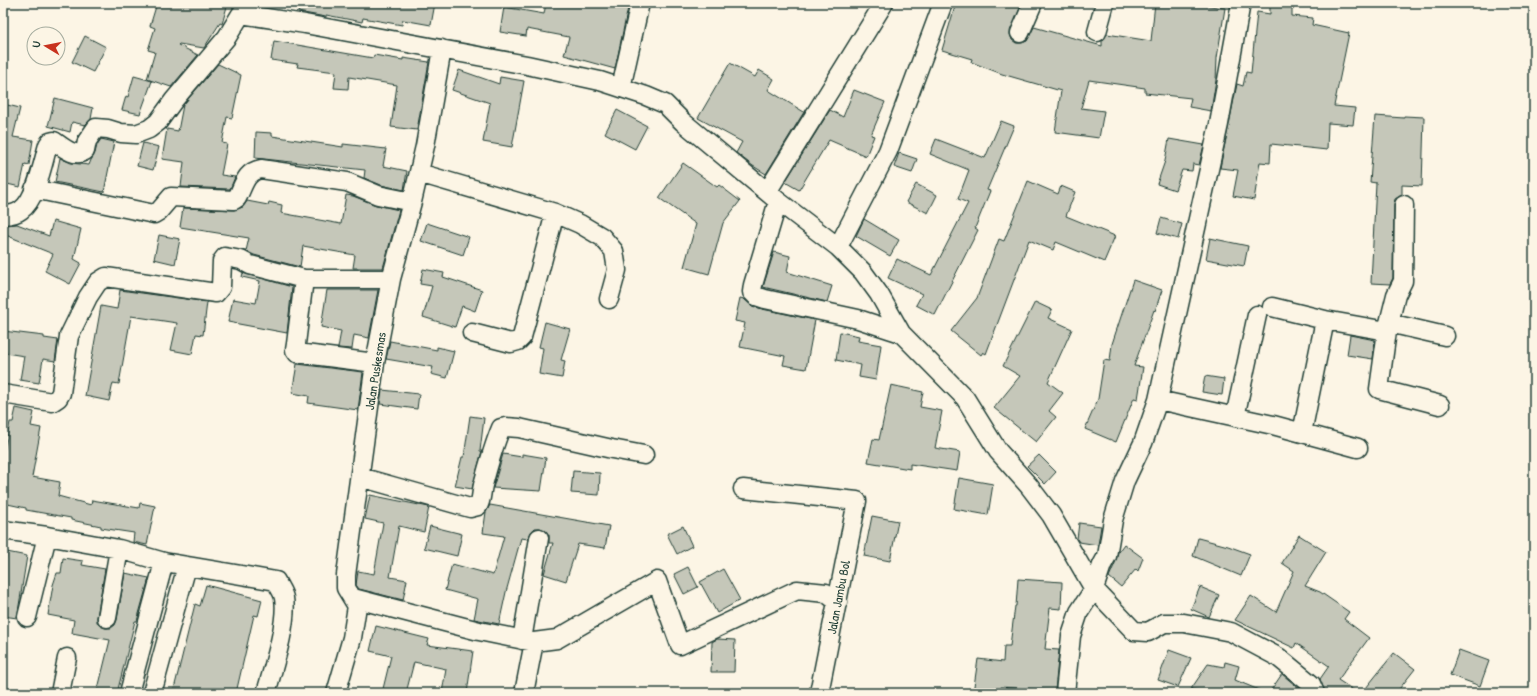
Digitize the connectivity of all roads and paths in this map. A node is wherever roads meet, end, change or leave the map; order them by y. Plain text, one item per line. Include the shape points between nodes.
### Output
1 (640, 3) edge
2 (884, 3) edge
3 (943, 3) edge
4 (1033, 3) edge
5 (1105, 3) edge
6 (1241, 3) edge
7 (242, 9) edge
8 (1098, 32) dead end
9 (1020, 33) dead end
10 (442, 49) junction
11 (621, 88) junction
12 (419, 174) junction
13 (34, 189) junction
14 (772, 197) junction
15 (412, 202) junction
16 (1404, 205) dead end
17 (555, 213) junction
18 (3, 214) edge
19 (838, 247) junction
20 (304, 279) junction
21 (383, 279) dead end
22 (609, 299) dead end
23 (1325, 320) junction
24 (1388, 327) junction
25 (472, 333) dead end
26 (901, 333) junction
27 (1445, 336) dead end
28 (376, 363) junction
29 (3, 394) edge
30 (1158, 400) junction
31 (1440, 405) dead end
32 (1235, 417) junction
33 (1302, 433) junction
34 (1358, 448) dead end
35 (644, 455) dead end
36 (360, 477) junction
37 (743, 489) dead end
38 (3, 530) edge
39 (47, 536) junction
40 (539, 538) dead end
41 (119, 549) junction
42 (164, 562) junction
43 (187, 566) junction
44 (1094, 589) junction
45 (353, 598) junction
46 (838, 602) junction
47 (27, 617) dead end
48 (107, 618) dead end
49 (528, 641) junction
50 (66, 658) dead end
51 (60, 693) edge
52 (129, 693) edge
53 (152, 693) edge
54 (266, 693) edge
55 (336, 693) edge
56 (524, 693) edge
57 (819, 693) edge
58 (1065, 693) edge
59 (1315, 693) edge

1 - 11 street
2 - 14 street
3 - 19 street via 888,151
4 - 9 street
5 - 8 street
6 - 30 street via 1219,124
7 - 10 street via 305,24
7 - 13 street via 227,37 158,122 136,134 96,128 81,154 74,154 54,141 50,142
10 - 11 street via 578,76
10 - 12 street, Jalan Puskesmas
11 - 14 street via 665,104
12 - 15 street, Jalan Puskesmas
12 - 17 street
13 - 15 street via 154,214 171,197 234,200 248,176 253,171 262,169 347,182 378,195
13 - 18 street via 22,210 15,214
14 - 19 street
14 - 26 street via 752,292 765,299 858,319
15 - 28 street, Jalan Puskesmas via 391,279
16 - 24 street via 1403,281 1396,294
17 - 22 street via 602,237 614,251 617,270
17 - 25 street via 522,337 511,343
19 - 26 street via 863,272
20 - 21 street
20 - 28 street via 295,350 297,353
20 - 29 street via 225,257 222,261 221,287 216,293 106,277 98,282 88,297 69,336 61,393 58,398 52,402
23 - 24 street
23 - 32 street via 1264,311
23 - 33 street
24 - 27 street
24 - 31 street via 1378,389
26 - 44 street via 965,398 998,451 1051,515
28 - 36 street, Jalan Puskesmas
30 - 32 street
30 - 44 street via 1143,443 1125,482 1110,533 1107,556
32 - 33 street
33 - 34 street
35 - 36 street via 519,428 500,428 492,448 481,502 478,506 470,508
36 - 45 street, Jalan Puskesmas via 346,575 346,588
37 - 46 street, Jalan Jambu Bol via 858,501
38 - 39 street
39 - 41 street
39 - 47 street
40 - 49 street
41 - 42 street
41 - 48 street
42 - 43 street
42 - 52 street
43 - 53 street
43 - 54 street via 276,581 284,597 284,617 281,639
44 - 58 street via 1079,612 1071,636
44 - 59 street via 1134,631 1148,632 1164,623 1184,622 1231,632 1278,657 1311,684
45 - 49 street
45 - 55 street, Jalan Puskesmas via 357,606 356,618
46 - 49 street via 826,593 797,590 680,645 657,581 557,639
46 - 57 street, Jalan Jambu Bol
49 - 56 street
50 - 51 street

